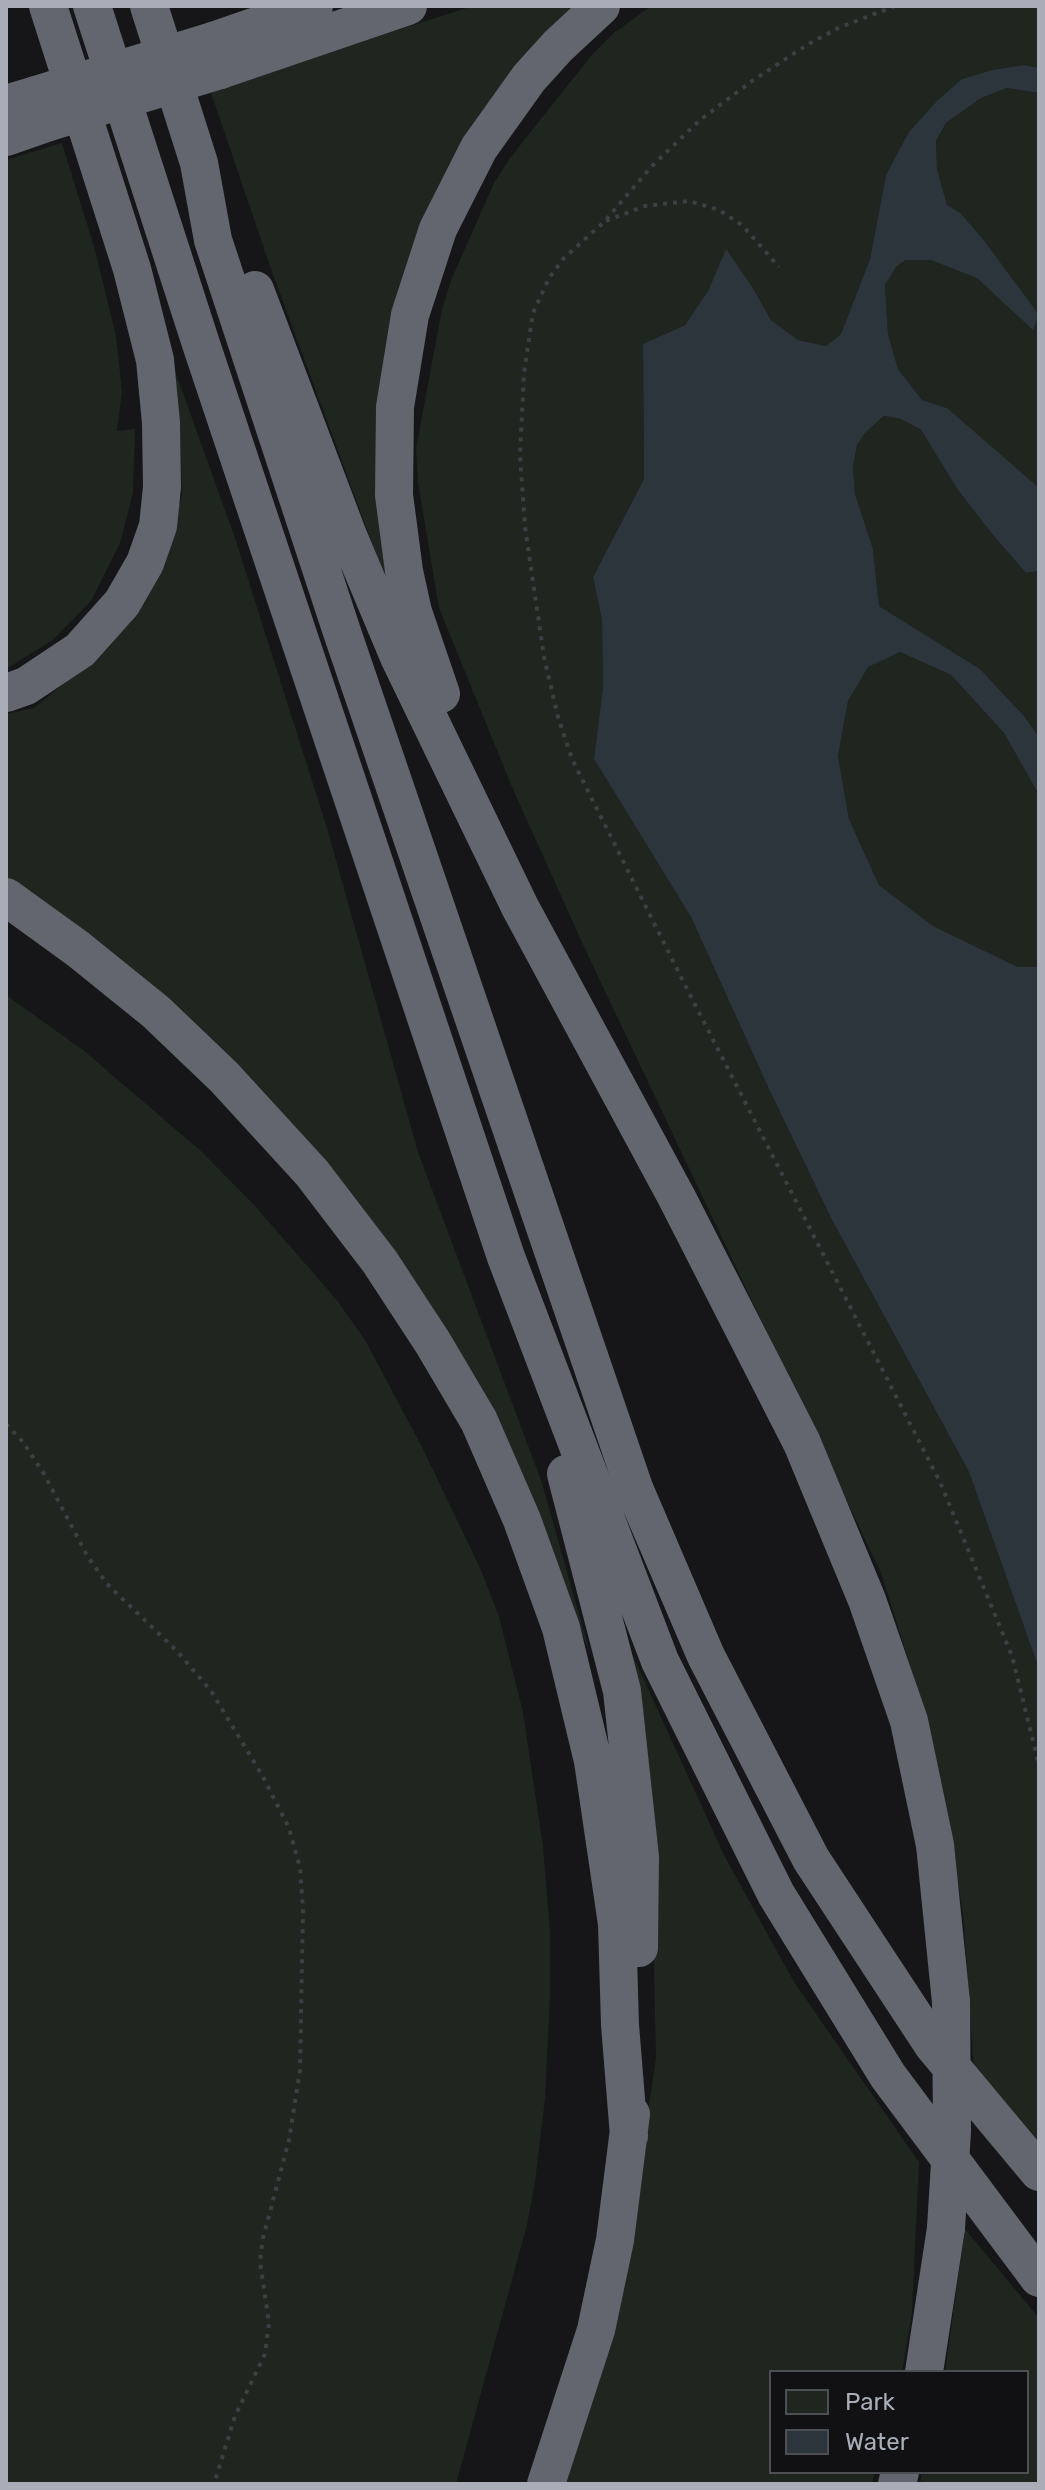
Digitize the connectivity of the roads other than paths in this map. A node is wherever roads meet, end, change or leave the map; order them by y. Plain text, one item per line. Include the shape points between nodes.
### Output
1 (48, 6) edge
2 (92, 6) edge
3 (149, 6) edge
4 (314, 6) edge
5 (408, 6) edge
6 (601, 6) edge
7 (216, 55) junction
8 (30, 107) edge
9 (6, 137) edge
10 (199, 163) junction
11 (6, 693) edge
12 (6, 897) edge
13 (580, 1016) junction
14 (506, 1257) junction
15 (629, 2136) junction
16 (1039, 2172) edge
17 (1039, 2278) edge
18 (924, 2370) edge
19 (546, 2484) edge

1 - 11 highway via 132,269 155,360 162,487 154,539 122,603 80,650
2 - 14 highway
3 - 10 highway
4 - 7 highway
5 - 7 highway
6 - 13 highway via 509,103 450,203 410,315 393,449 402,558 425,652 566,964
7 - 8 highway, bridge
8 - 9 highway
10 - 13 highway via 234,234 399,657 520,907
10 - 16 highway via 218,255 634,1488 706,1656 811,1859 933,2045
12 - 15 highway via 156,1012 312,1173 380,1262 479,1421 561,1628 593,1761 617,1924
13 - 18 highway, bridge via 802,1443 867,1600 909,1721 935,1845 951,2002 946,2228
14 - 15 highway via 622,1691 640,1857 639,1990
14 - 17 highway via 660,1661 776,1894 888,2076
15 - 19 highway via 596,2330

